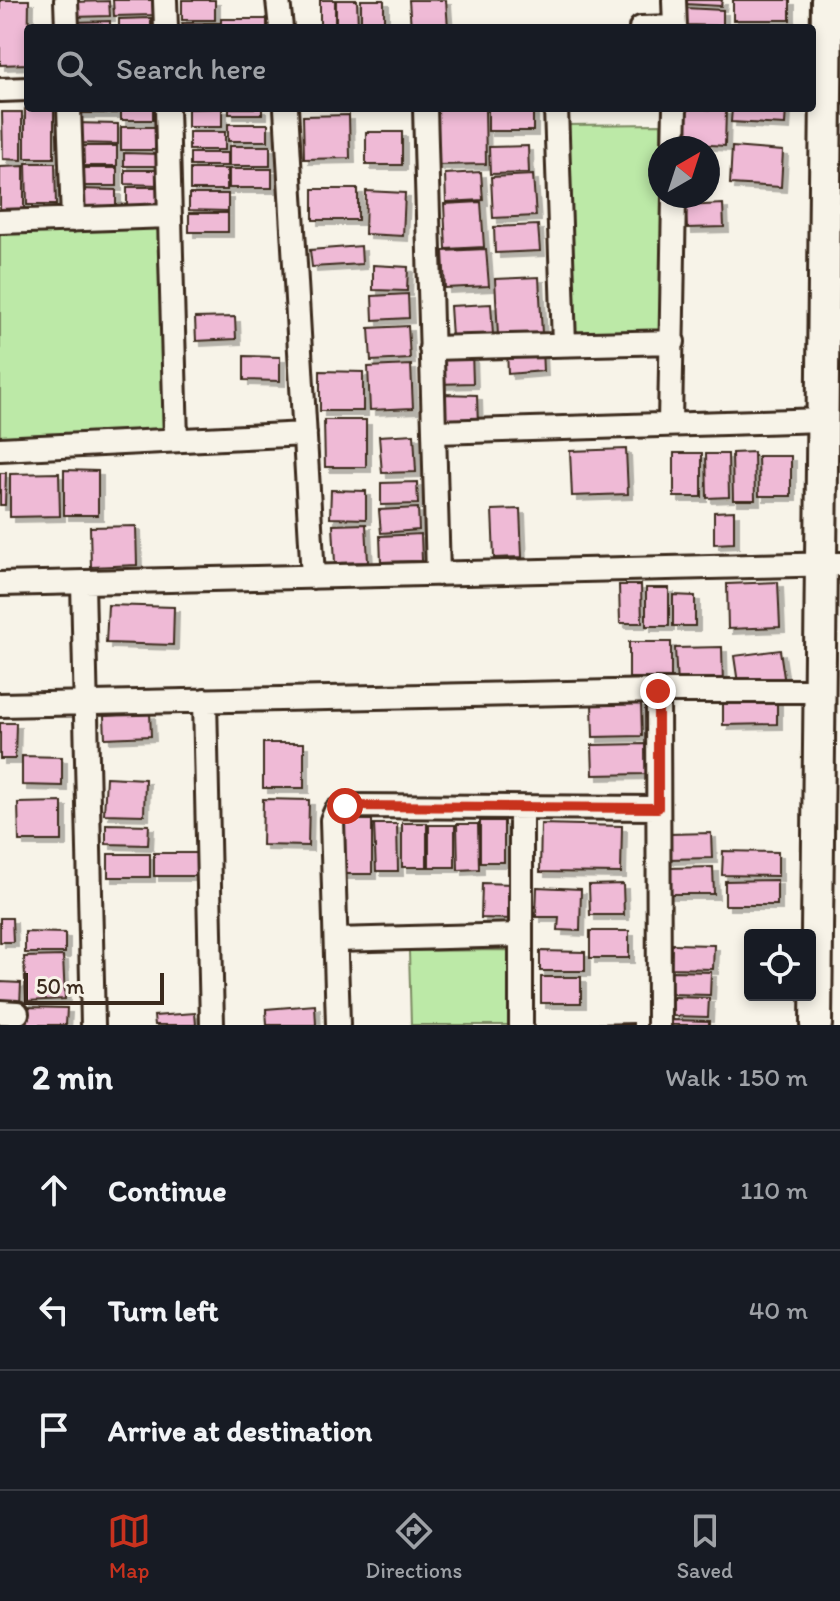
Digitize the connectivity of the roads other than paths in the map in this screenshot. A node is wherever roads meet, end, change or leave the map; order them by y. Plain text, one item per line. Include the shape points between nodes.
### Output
1 (66, 0) edge
2 (165, 0) edge
3 (278, 0) edge
4 (674, 0) edge
5 (827, 0) edge
6 (67, 24) edge
7 (166, 24) edge
8 (281, 24) edge
9 (675, 24) edge
10 (24, 89) edge
11 (0, 90) edge
12 (69, 112) edge
13 (167, 112) edge
14 (286, 112) edge
15 (425, 112) edge
16 (556, 112) edge
17 (675, 112) edge
18 (674, 136) edge
19 (674, 208) edge
20 (169, 216) junction
21 (73, 220) junction
22 (0, 222) edge
23 (832, 281) edge
24 (673, 342) junction
25 (564, 344) junction
26 (431, 348) junction
27 (822, 420) junction
28 (670, 424) junction
29 (436, 432) junction
30 (305, 434) junction
31 (176, 440) junction
32 (0, 449) edge
33 (830, 564) edge
34 (438, 574) junction
35 (313, 577) junction
36 (83, 583) junction
37 (0, 584) edge
38 (658, 691) junction
39 (818, 691) junction
40 (205, 700) junction
41 (85, 703) junction
42 (0, 705) edge
43 (658, 808) junction
44 (521, 810) junction
45 (521, 935) junction
46 (336, 940) junction
47 (93, 1025) edge
48 (212, 1025) edge
49 (338, 1025) edge
50 (521, 1025) edge
51 (659, 1025) edge
52 (816, 1025) edge

1 - 6 street
2 - 7 street
3 - 8 street
4 - 9 street
5 - 23 street
10 - 11 street
12 - 21 street
13 - 20 street
14 - 30 street
15 - 26 street
16 - 25 street
17 - 18 street
19 - 24 street
20 - 21 street
20 - 31 street
21 - 22 street
23 - 27 street
24 - 25 street
24 - 28 street
25 - 26 street
26 - 29 street
27 - 28 street
27 - 33 street
28 - 29 street
29 - 34 street
30 - 31 street
30 - 35 street
31 - 32 street
33 - 34 street
33 - 39 street
34 - 35 street
35 - 36 street
36 - 37 street
36 - 41 street
38 - 39 street
38 - 40 street
38 - 43 street
39 - 52 street
40 - 41 street
40 - 48 street
41 - 42 street
41 - 47 street
43 - 44 street
43 - 51 street
44 - 45 street
44 - 46 street via 345,806 336,811
45 - 46 street
45 - 50 street
46 - 49 street

